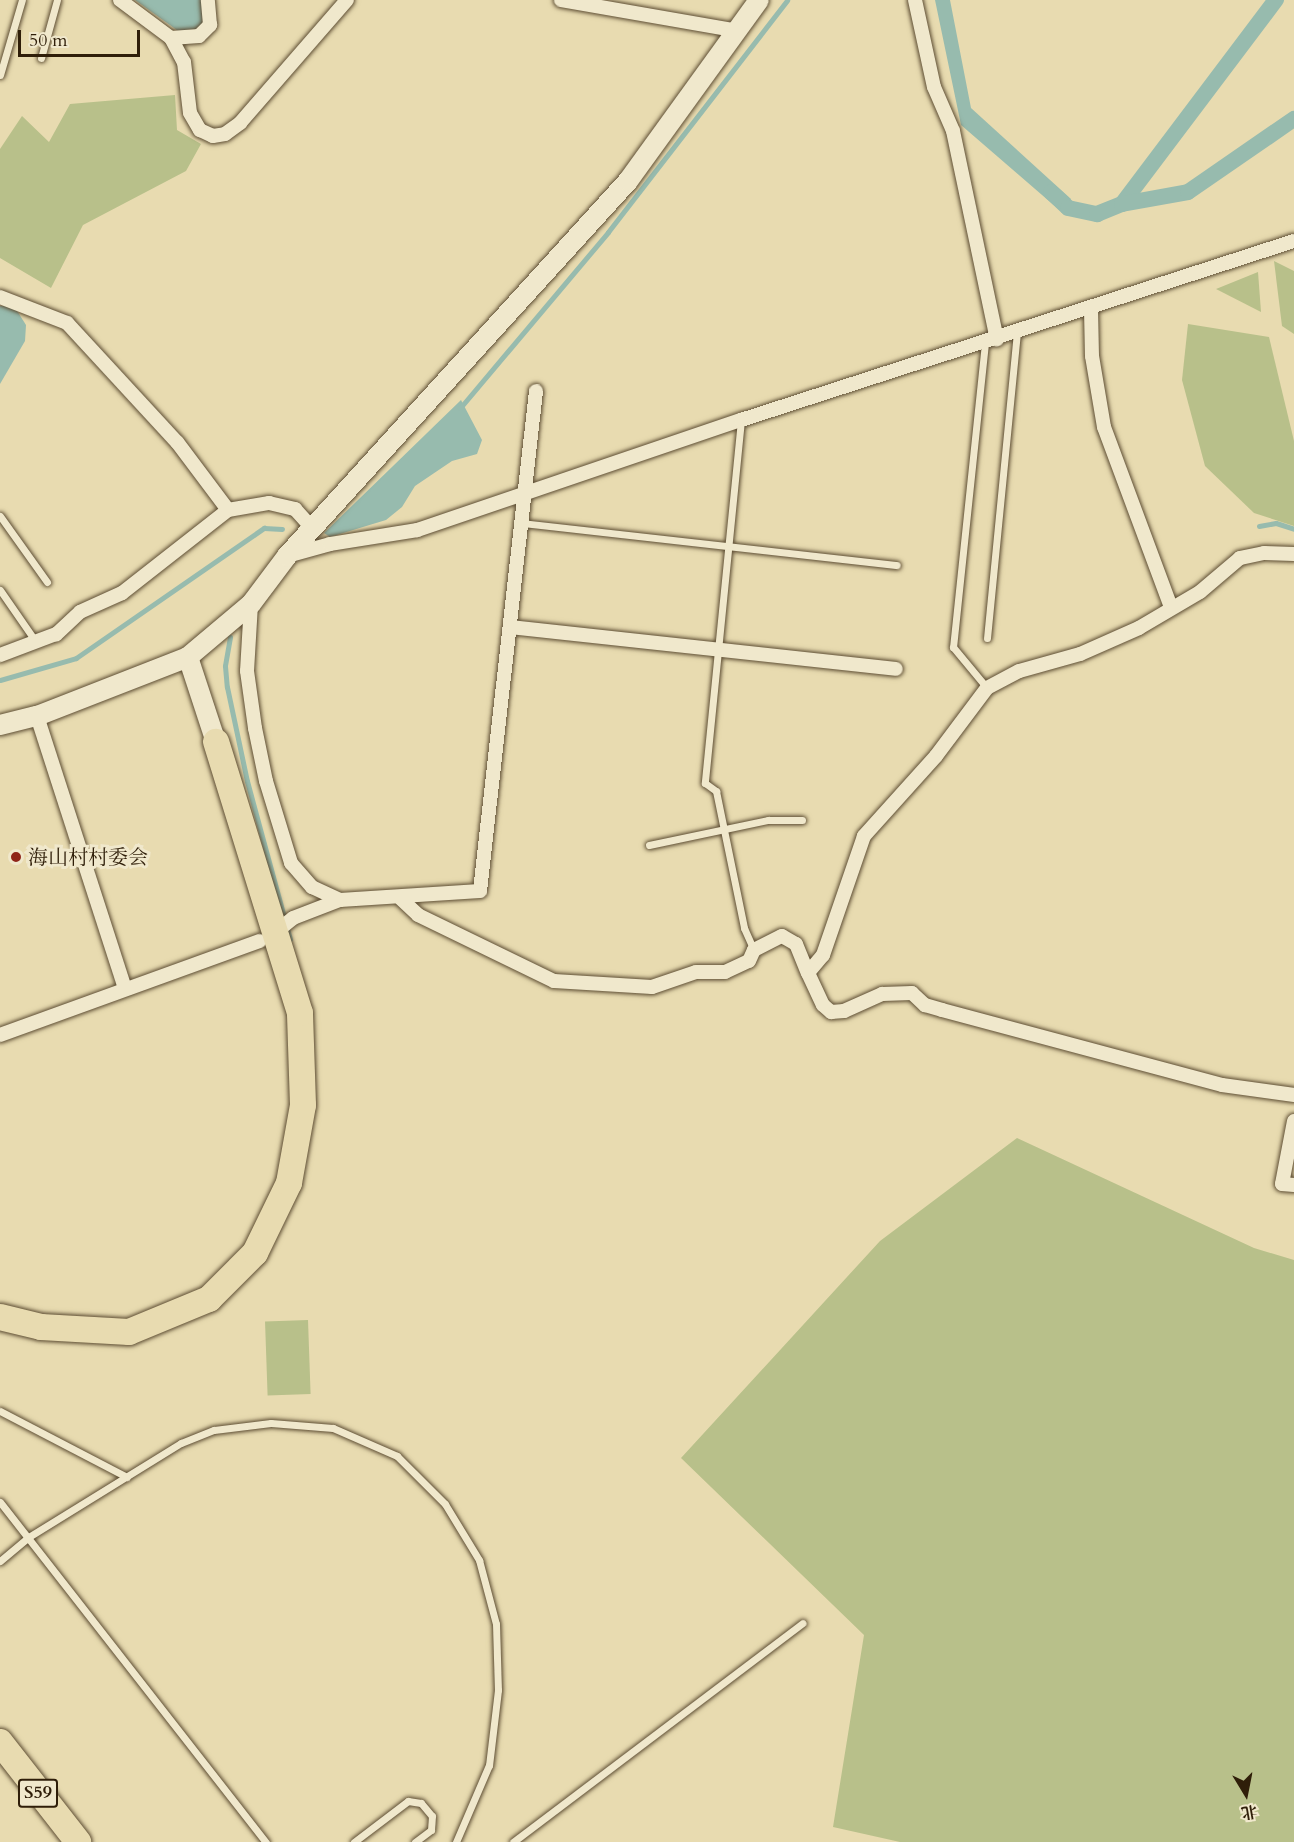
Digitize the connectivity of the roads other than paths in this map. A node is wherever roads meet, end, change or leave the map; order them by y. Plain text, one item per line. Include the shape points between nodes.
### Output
1 (22, 0) edge
2 (57, 0) edge
3 (120, 0) edge
4 (208, 0) edge
5 (347, 0) edge
6 (561, 0) edge
7 (759, 0) edge
8 (915, 0) edge
9 (738, 31) junction
10 (171, 38) junction
11 (41, 58) dead end
12 (0, 75) edge
13 (1294, 241) edge
14 (0, 297) edge
15 (1091, 309) junction
16 (1017, 333) junction
17 (991, 341) junction
18 (536, 391) dead end
19 (741, 420) junction
20 (525, 494) junction
21 (228, 510) junction
22 (0, 516) edge
23 (522, 523) junction
24 (312, 528) junction
25 (729, 545) junction
26 (1294, 554) edge
27 (288, 556) junction
28 (897, 565) dead end
29 (47, 582) dead end
30 (0, 590) edge
31 (251, 604) junction
32 (1171, 607) junction
33 (510, 627) junction
34 (987, 638) dead end
35 (36, 643) junction
36 (718, 649) junction
37 (0, 655) edge
38 (188, 657) junction
39 (896, 669) dead end
40 (987, 688) junction
41 (37, 716) junction
42 (0, 725) edge
43 (216, 742) joint
44 (802, 820) dead end
45 (724, 829) junction
46 (649, 845) dead end
47 (401, 899) junction
48 (340, 900) junction
49 (287, 922) dead end
50 (260, 941) dead end
51 (754, 950) junction
52 (808, 973) junction
53 (125, 988) junction
54 (0, 1035) edge
55 (1294, 1095) edge
56 (1294, 1121) edge
57 (1294, 1185) edge
58 (0, 1317) edge
59 (0, 1411) edge
60 (127, 1477) junction
61 (0, 1502) edge
62 (27, 1538) junction
63 (0, 1561) edge
64 (803, 1623) dead end
65 (0, 1742) edge
66 (78, 1842) edge
67 (266, 1842) edge
68 (354, 1842) edge
69 (415, 1842) edge
70 (456, 1842) edge
71 (513, 1842) edge

1 - 12 lane
2 - 11 lane
3 - 10 street
4 - 10 street via 210,25 199,36
5 - 10 street via 240,123 225,134 213,136 200,130 190,113 184,63
6 - 9 street
7 - 9 street
8 - 17 street via 934,87 953,131
9 - 24 street via 628,181
13 - 15 street
14 - 21 street via 67,322 177,442
15 - 16 street
15 - 32 street via 1092,356 1104,427
16 - 17 street
16 - 34 lane
17 - 19 street
17 - 40 lane via 953,647
18 - 20 street
19 - 20 street
19 - 25 lane
20 - 23 street
20 - 27 street via 417,530 330,544
21 - 24 street via 278,505 295,509
21 - 35 street via 122,593 80,612 56,634
22 - 29 lane
23 - 25 lane
23 - 33 street
24 - 27 street
25 - 28 lane
25 - 36 lane
26 - 32 street via 1264,552 1240,558 1200,592
27 - 31 street
30 - 35 lane
31 - 38 street
31 - 48 street via 248,671 266,781 291,863 312,886
32 - 40 street via 1139,628 1080,654 1019,671
33 - 36 street
33 - 47 street via 480,891 445,891
35 - 37 street
36 - 39 street
36 - 45 lane via 705,783 716,790
38 - 41 street
38 - 43 street
40 - 52 street via 936,756 864,836 823,955
41 - 42 street
41 - 53 street
43 - 58 highway via 300,1013 303,1106 290,1183 255,1253 209,1299 129,1332 41,1327
44 - 45 lane via 768,820
45 - 46 lane
45 - 51 lane via 744,928
47 - 48 street
47 - 51 street via 418,915 554,981 652,987 696,972 725,972 749,962
48 - 49 street
50 - 53 street
51 - 52 street via 782,936 796,944
52 - 55 street via 823,1005 831,1012 844,1011 882,994 912,993 925,1005 1222,1085
53 - 54 street
56 - 57 street via 1282,1184
59 - 60 lane
60 - 62 lane
60 - 70 lane via 181,1443 214,1430 271,1423 333,1428 397,1456 445,1504 479,1560 496,1635 498,1690 489,1765
61 - 62 lane
62 - 63 lane
62 - 67 lane
64 - 71 lane
65 - 66 highway, S59
68 - 69 lane via 408,1801 421,1803 432,1816 431,1830

